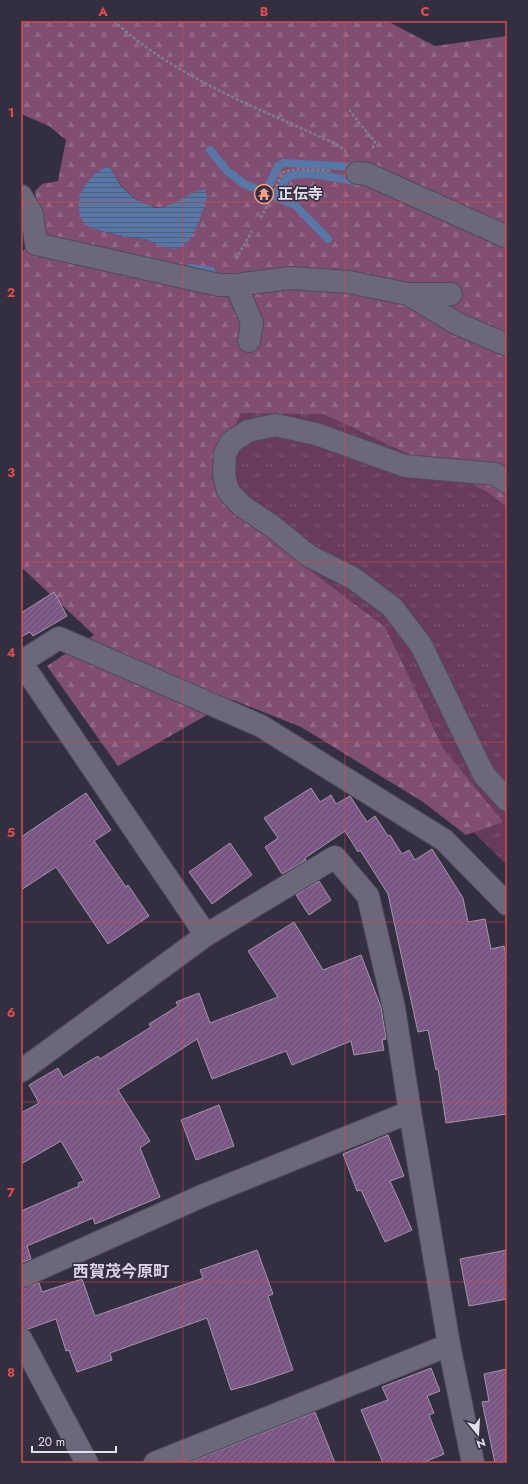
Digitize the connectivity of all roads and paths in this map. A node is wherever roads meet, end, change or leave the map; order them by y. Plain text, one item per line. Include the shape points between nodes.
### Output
1 (114, 21) edge
2 (349, 110) dead end
3 (375, 142) dead end
4 (349, 152) dead end
5 (357, 173) joint
6 (21, 196) edge
7 (261, 218) dead end
8 (507, 237) edge
9 (236, 285) junction
10 (408, 294) junction
11 (451, 294) dead end
12 (249, 341) dead end
13 (507, 345) edge
14 (507, 482) edge
15 (21, 662) edge
16 (21, 670) edge
17 (507, 800) edge
18 (507, 904) edge
19 (206, 935) junction
20 (21, 1071) edge
21 (410, 1112) junction
22 (21, 1277) edge
23 (21, 1339) edge
24 (449, 1345) junction
25 (87, 1463) edge
26 (155, 1463) edge
27 (473, 1463) edge

1 - 4 path via 167,61 211,86
2 - 3 path
5 - 7 path via 297,169 283,172
5 - 8 street via 367,174
6 - 9 street via 32,214 36,244 219,285
9 - 10 street via 291,278 349,282
9 - 12 street via 252,323
10 - 11 street
10 - 13 street via 458,324
14 - 17 street via 495,474 405,466 316,434 275,425 248,431 231,442 225,454 224,475 228,491 242,506 310,556 353,578 392,607 421,645 484,775
15 - 18 street via 59,638 261,726 444,840
16 - 19 street via 29,674
19 - 20 street
19 - 21 street via 335,857 368,896 394,1008
21 - 22 street via 202,1196
21 - 24 street
23 - 25 street
24 - 26 street
24 - 27 street

